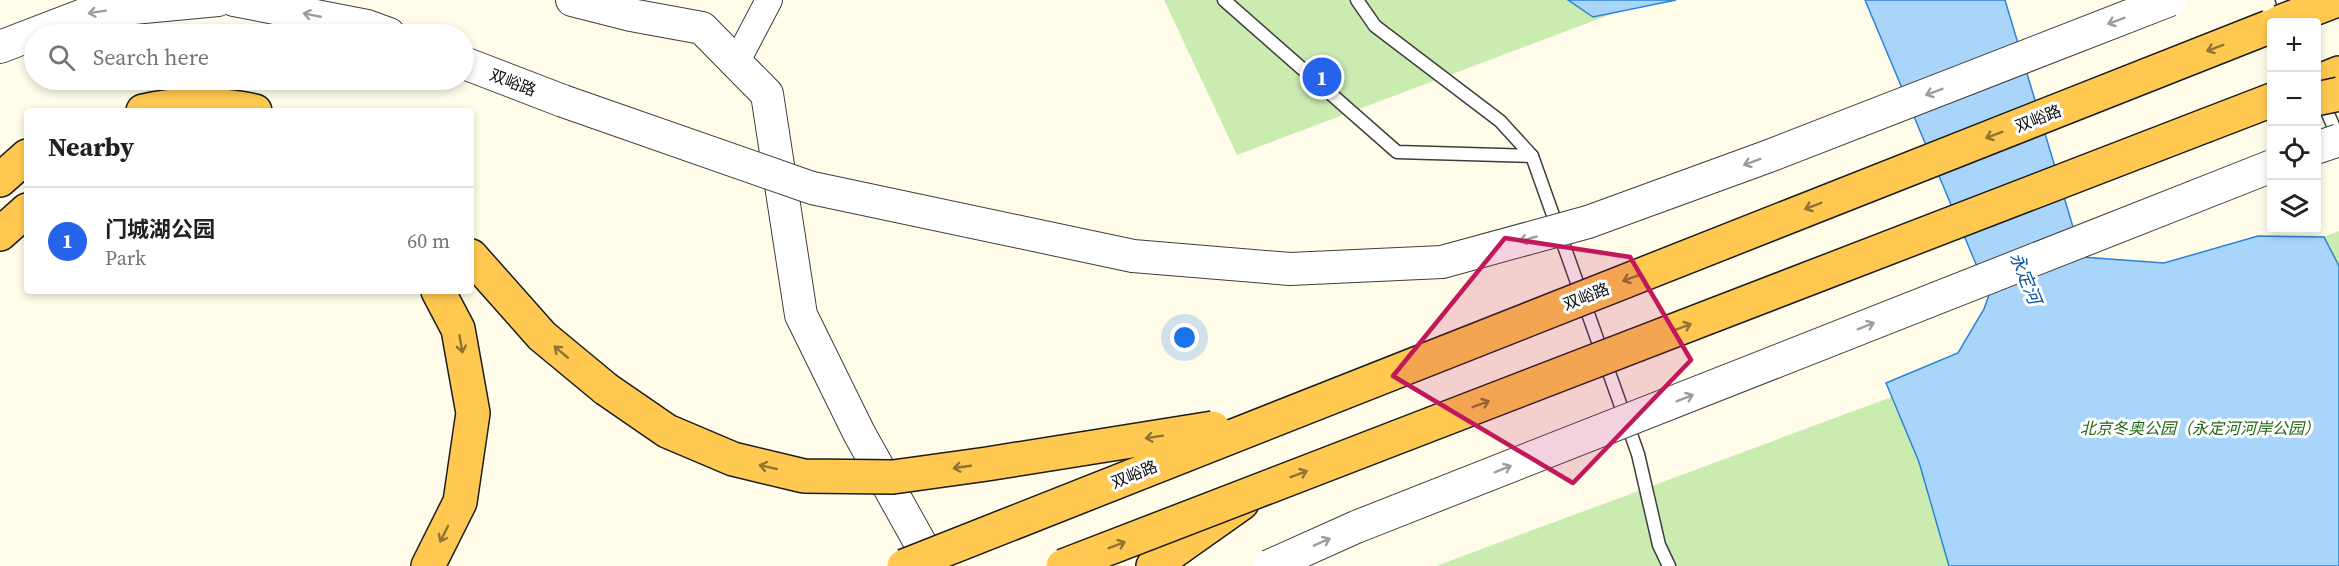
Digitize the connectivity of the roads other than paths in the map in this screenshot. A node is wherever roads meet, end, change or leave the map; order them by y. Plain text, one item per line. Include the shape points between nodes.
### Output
1 (218, 0) edge
2 (234, 0) edge
3 (572, 0) edge
4 (769, 0) edge
5 (1224, 0) edge
6 (1357, 0) edge
7 (2170, 0) edge
8 (2312, 0) edge
9 (2337, 0) edge
10 (2282, 18) edge
11 (2286, 18) edge
12 (60, 24) edge
13 (358, 24) edge
14 (2267, 25) edge
15 (24, 38) edge
16 (0, 47) edge
17 (737, 61) junction
18 (474, 67) edge
19 (2339, 73) edge
20 (2321, 82) edge
21 (2339, 94) edge
22 (2321, 96) edge
23 (2321, 98) edge
24 (2267, 102) edge
25 (155, 108) edge
26 (241, 108) edge
27 (2267, 111) edge
28 (2207, 125) junction
29 (2339, 140) edge
30 (2321, 146) edge
31 (1532, 156) junction
32 (2267, 168) edge
33 (24, 213) edge
34 (0, 234) edge
35 (474, 259) edge
36 (440, 294) edge
37 (1274, 418) junction
38 (1262, 488) junction
39 (428, 566) edge
40 (904, 566) edge
41 (933, 566) edge
42 (1063, 566) edge
43 (1153, 566) edge
44 (1269, 566) edge
45 (1669, 566) edge

1 -> 12 street via 91,12
13 -> 2 street
3 - 17 street via 702,28
4 - 17 street
5 - 31 lane via 1397,152
6 - 31 lane via 1375,26 1500,121
7 -> 18 street, 双峪路, bridge via 1588,222 1443,262 1290,269 1133,256 812,188
8 - 10 highway, bridge
9 - 11 highway, bridge
14 -> 37 highway, 双峪路, bridge
15 -> 16 street
17 - 41 street via 768,94 801,315 859,433
19 - 20 highway
21 - 23 highway, bridge
22 - 29 lane
24 - 28 highway
25 - 26 highway
27 - 28 highway
38 -> 28 highway, bridge
29 - 30 street, bridge
31 - 45 lane via 1638,454 1659,545
44 -> 32 street, bridge via 1356,527
33 - 34 highway
37 -> 35 highway, bridge via 893,477 804,476 733,459 667,431 606,389 542,336
36 -> 39 highway via 458,329 473,413 460,502
37 - 40 highway, 双峪路, bridge
42 -> 38 highway, bridge
38 - 43 highway, bridge

